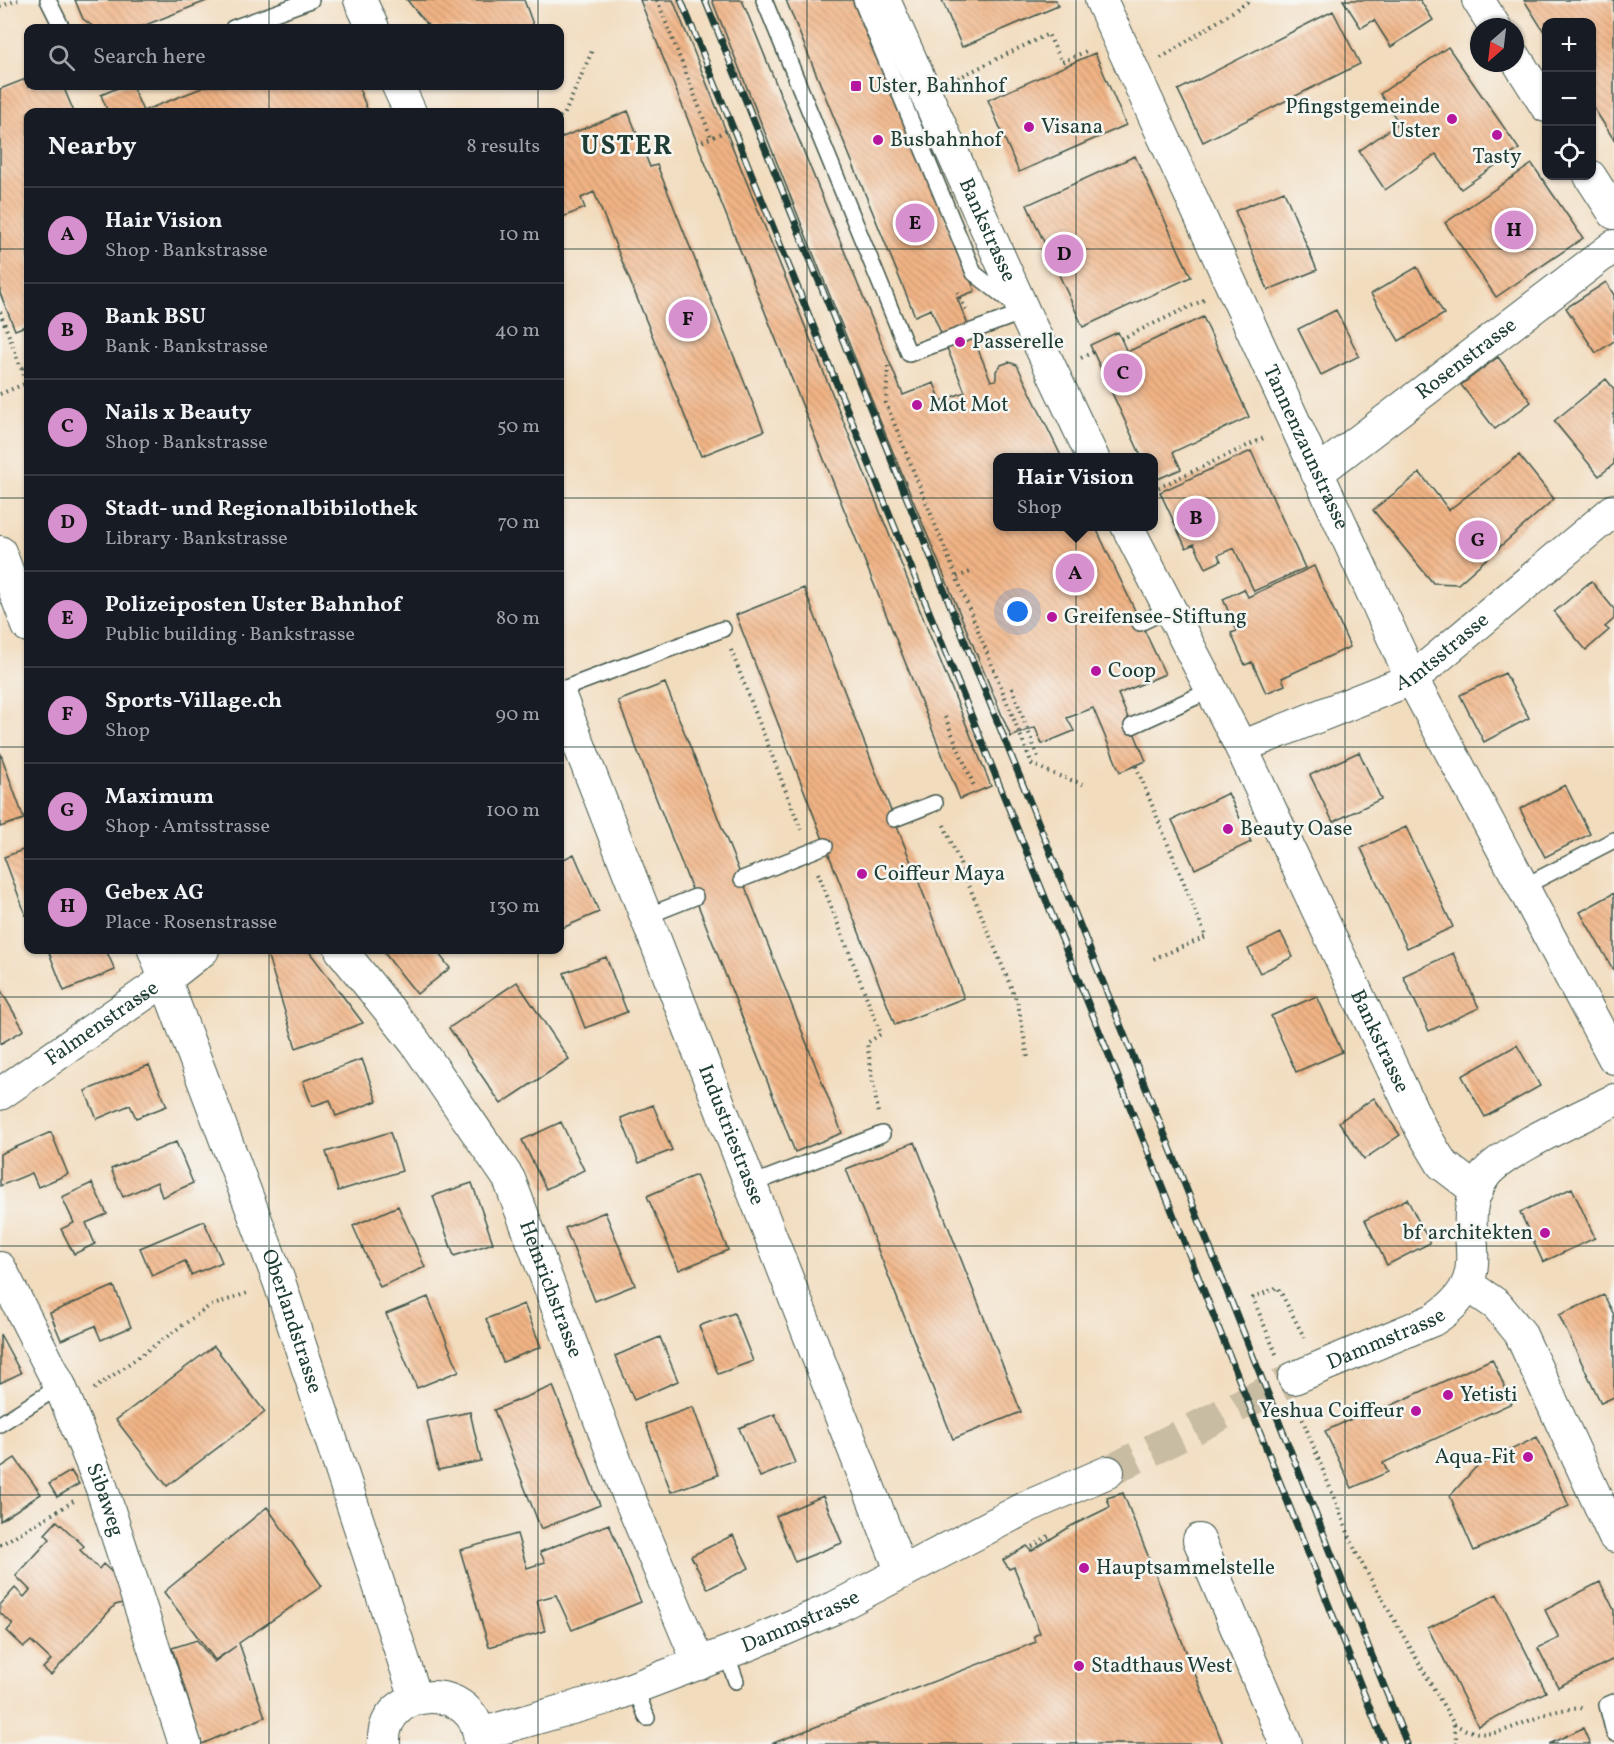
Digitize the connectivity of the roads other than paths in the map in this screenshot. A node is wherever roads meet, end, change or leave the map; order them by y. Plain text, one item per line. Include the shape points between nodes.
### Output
1 (48, 0) edge
2 (311, 0) edge
3 (360, 0) edge
4 (764, 0) edge
5 (861, 0) edge
6 (884, 0) edge
7 (1101, 0) edge
8 (1478, 0) edge
9 (1490, 18) edge
10 (60, 24) edge
11 (244, 24) edge
12 (370, 24) edge
13 (1524, 71) edge
14 (400, 90) edge
15 (1542, 100) edge
16 (408, 108) edge
17 (1593, 180) edge
18 (1614, 213) edge
19 (1614, 246) edge
20 (1024, 312) junction
21 (1091, 453) edge
22 (1317, 473) junction
23 (1614, 510) edge
24 (1130, 531) edge
25 (0, 552) edge
26 (1169, 609) junction
27 (24, 615) edge
28 (1140, 622) dead end
29 (723, 629) road end
30 (1412, 679) junction
31 (564, 689) edge
32 (1211, 690) junction
33 (564, 706) edge
34 (1132, 726) dead end
35 (1240, 747) junction
36 (935, 803) road end
37 (894, 819) dead end
38 (1614, 840) edge
39 (825, 846) dead end
40 (742, 879) dead end
41 (1523, 888) junction
42 (696, 897) dead end
43 (647, 916) junction
44 (156, 954) edge
45 (198, 954) edge
46 (344, 954) edge
47 (166, 979) junction
48 (1614, 1058) edge
49 (0, 1094) edge
50 (1614, 1100) edge
51 (882, 1134) road end
52 (752, 1184) junction
53 (1477, 1191) junction
54 (0, 1268) edge
55 (1468, 1285) junction
56 (1289, 1380) tunnel mouth
57 (64, 1395) junction
58 (0, 1424) edge
59 (1108, 1472) tunnel mouth
60 (1614, 1536) edge
61 (1199, 1540) dead end
62 (902, 1573) junction
63 (720, 1666) junction
64 (635, 1688) junction
65 (416, 1698) junction
66 (1611, 1703) edge
67 (647, 1718) dead end
68 (1614, 1733) edge
69 (480, 1739) edge
70 (185, 1744) edge
71 (384, 1744) edge
72 (1286, 1744) edge

1 - 10 lane
2 - 11 lane
3 - 12 street
4 - 20 lane via 909,354
5 - 20 lane via 974,273
6 - 20 street, Bankstrasse
7 - 22 street, Tannenzaunstrasse
8 - 9 street
13 - 15 street
14 - 16 street
17 - 18 street
19 - 22 street, Rosenstrasse
20 - 21 street, Bankstrasse
22 - 30 street, Tannenzaunstrasse
23 - 30 street, Amtsstrasse
24 - 26 street, Bankstrasse
25 - 27 street
26 - 28 lane
26 - 32 street, Bankstrasse
29 - 31 lane
30 - 35 street, Amtsstrasse
30 - 41 street, Tannenzaunstrasse
32 - 34 lane
32 - 35 street, Bankstrasse
33 - 43 street, Industriestrasse
35 - 53 street, Bankstrasse via 1421,1129 1442,1164
36 - 37 lane
38 - 41 lane
39 - 40 lane
41 - 48 street, Tannenzaunstrasse
42 - 43 lane
43 - 52 street, Industriestrasse
44 - 47 street, Oberlandstrasse
45 - 47 street, Falmenstrasse
46 - 63 street, Heinrichstrasse via 415,1042 509,1179 629,1497
47 - 49 street, Falmenstrasse
47 - 65 street, Oberlandstrasse via 279,1281
50 - 53 street via 1508,1155 1487,1173
51 - 52 lane
52 - 62 street, Industriestrasse
53 - 55 street via 1471,1209 1473,1264
54 - 57 street, Sibaweg
55 - 56 street, Dammstrasse via 1456,1302 1432,1320
55 - 60 street via 1497,1305 1520,1333
57 - 58 lane
57 - 70 street, Sibaweg via 101,1486
59 - 62 street, Dammstrasse via 1029,1506
61 - 72 street
62 - 63 street, Dammstrasse
63 - 64 street, Dammstrasse
64 - 67 lane
64 - 69 street, Dammstrasse
65 - 69 street via 438,1696 458,1703 473,1717
65 - 71 street via 400,1708 390,1721
66 - 68 lane

